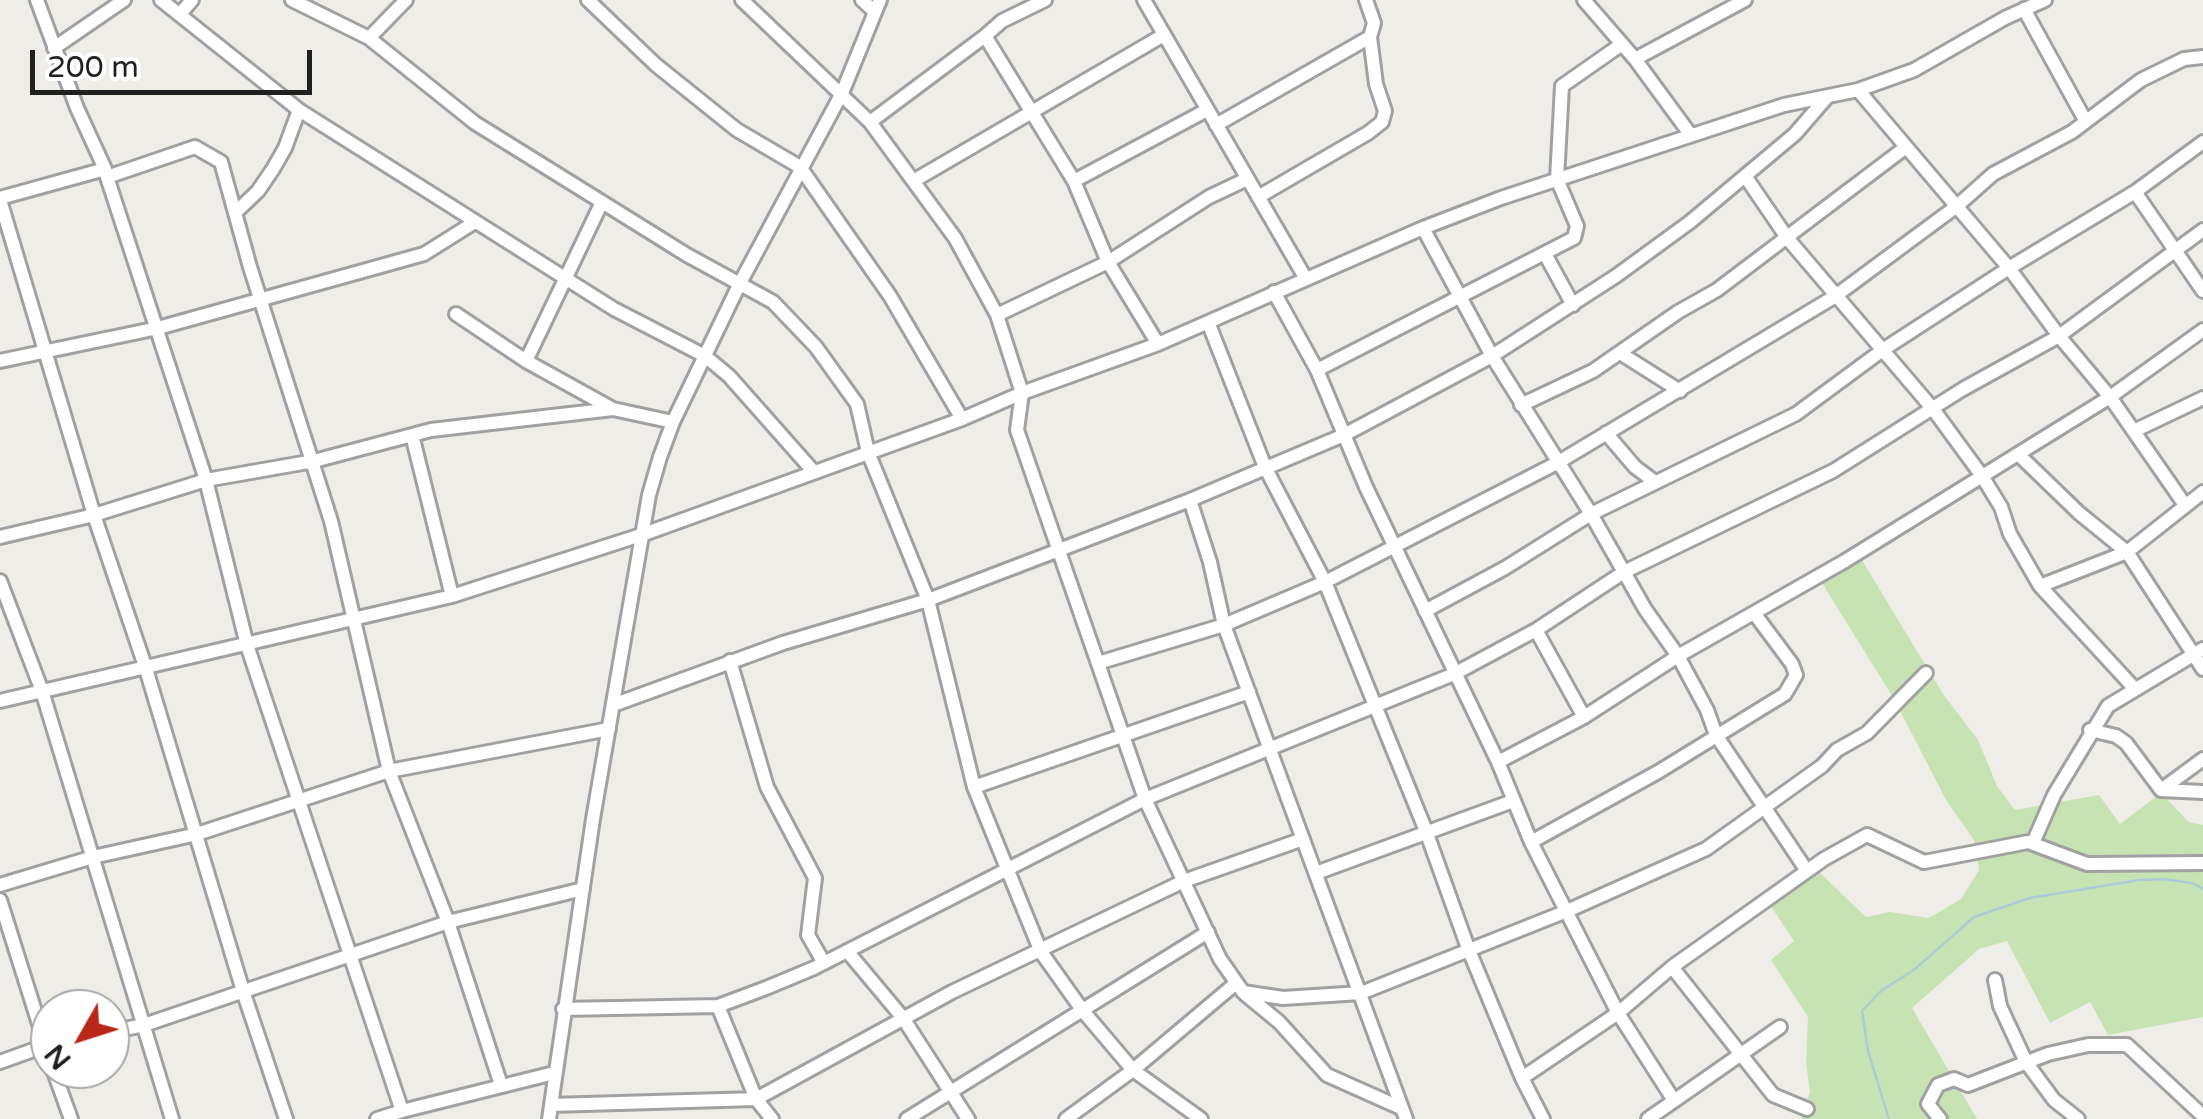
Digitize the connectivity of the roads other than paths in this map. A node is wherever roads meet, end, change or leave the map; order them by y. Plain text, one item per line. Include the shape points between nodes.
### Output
1 (36, 0) edge
2 (124, 0) edge
3 (161, 0) edge
4 (192, 0) edge
5 (292, 0) edge
6 (406, 0) edge
7 (588, 0) edge
8 (742, 0) edge
9 (862, 0) edge
10 (1044, 0) edge
11 (1144, 0) edge
12 (1366, 0) edge
13 (1584, 0) edge
14 (1745, 0) edge
15 (2007, 0) edge
16 (2044, 0) edge
17 (877, 6) edge
18 (2024, 9) junction
19 (180, 14) junction
20 (2005, 18) junction
21 (985, 36) junction
22 (1162, 36) junction
23 (1370, 37) junction
24 (369, 38) junction
25 (1622, 44) junction
26 (54, 48) junction
27 (2203, 57) edge
28 (1635, 59) junction
29 (1858, 90) junction
30 (842, 93) junction
31 (1828, 96) junction
32 (299, 110) junction
33 (1207, 110) junction
34 (1030, 113) junction
35 (2085, 120) junction
36 (870, 122) junction
37 (1216, 125) junction
38 (1690, 134) junction
39 (2203, 142) edge
40 (1906, 147) junction
41 (800, 168) junction
42 (106, 173) junction
43 (1745, 176) junction
44 (1247, 179) junction
45 (1557, 179) junction
46 (915, 180) junction
47 (1074, 182) junction
48 (2135, 192) junction
49 (1258, 197) junction
50 (0, 199) edge
51 (602, 202) junction
52 (1957, 206) junction
53 (236, 212) junction
54 (474, 222) junction
55 (1423, 228) junction
56 (2203, 230) edge
57 (1788, 239) junction
58 (2175, 249) junction
59 (1544, 254) junction
60 (1108, 262) junction
61 (2009, 268) junction
62 (1306, 279) junction
63 (567, 280) junction
64 (740, 284) junction
65 (2203, 291) edge
66 (1274, 292) junction
67 (1458, 296) junction
68 (1834, 297) junction
69 (260, 299) junction
70 (1574, 305) junction
71 (456, 314) dead end
72 (997, 315) junction
73 (1208, 322) junction
74 (158, 328) junction
75 (2203, 330) edge
76 (2059, 336) junction
77 (1158, 344) junction
78 (47, 349) junction
79 (1884, 349) junction
80 (1620, 353) junction
81 (704, 356) junction
82 (1492, 356) junction
83 (0, 361) edge
84 (526, 362) junction
85 (1316, 370) junction
86 (1680, 391) junction
87 (1022, 393) junction
88 (2110, 397) junction
89 (2203, 398) edge
90 (1521, 405) junction
91 (613, 409) junction
92 (1933, 409) junction
93 (962, 420) junction
94 (673, 422) junction
95 (2136, 430) junction
96 (1606, 433) junction
97 (1344, 434) junction
98 (412, 435) junction
99 (868, 452) junction
100 (2018, 454) junction
101 (314, 462) junction
102 (1557, 463) junction
103 (1265, 468) junction
104 (814, 472) junction
105 (1982, 476) junction
106 (206, 480) junction
107 (1655, 482) junction
108 (2203, 492) edge
109 (1190, 500) junction
110 (2185, 504) junction
111 (1591, 514) junction
112 (94, 515) junction
113 (644, 534) junction
114 (0, 537) edge
115 (1394, 547) junction
116 (1058, 549) junction
117 (2128, 552) junction
118 (1624, 572) junction
119 (0, 581) edge
120 (1325, 582) junction
121 (2040, 586) junction
122 (452, 596) junction
123 (928, 600) junction
124 (1425, 611) junction
125 (1754, 613) junction
126 (354, 621) junction
127 (1224, 625) junction
128 (1536, 630) junction
129 (246, 645) junction
130 (2198, 652) edge
131 (1678, 656) junction
132 (730, 662) junction
133 (1098, 663) junction
134 (2203, 668) edge
135 (146, 669) junction
136 (1926, 672) dead end
137 (1454, 674) junction
138 (2135, 689) junction
139 (42, 691) junction
140 (1250, 692) junction
141 (0, 700) edge
142 (613, 705) junction
143 (1374, 708) junction
144 (1584, 716) junction
145 (609, 729) junction
146 (2090, 730) junction
147 (1123, 734) junction
148 (1716, 734) junction
149 (1270, 748) junction
150 (2203, 759) edge
151 (1498, 762) junction
152 (389, 771) junction
153 (974, 787) junction
154 (2161, 790) junction
155 (2203, 792) edge
156 (297, 799) junction
157 (1145, 799) junction
158 (1513, 800) junction
159 (1766, 807) junction
160 (1426, 831) junction
161 (197, 834) junction
162 (1303, 838) junction
163 (1531, 842) junction
164 (2033, 842) junction
165 (94, 857) junction
166 (2203, 863) edge
167 (1008, 870) junction
168 (1807, 871) junction
169 (1316, 873) junction
170 (1184, 881) junction
171 (0, 886) edge
172 (583, 888) junction
173 (0, 900) edge
174 (1567, 910) junction
175 (448, 922) junction
176 (1208, 932) junction
177 (1468, 948) junction
178 (847, 951) junction
179 (1041, 952) junction
180 (350, 956) junction
181 (824, 963) junction
182 (1672, 967) junction
183 (1995, 980) dead end
184 (1239, 988) junction
185 (242, 991) junction
186 (1360, 993) junction
187 (30, 994) edge
188 (718, 1006) junction
189 (563, 1008) junction
190 (1083, 1011) junction
191 (1618, 1012) junction
192 (903, 1018) junction
193 (144, 1025) junction
194 (1780, 1026) dead end
195 (130, 1028) edge
196 (1740, 1052) junction
197 (30, 1054) edge
198 (0, 1062) edge
199 (2026, 1062) junction
200 (1134, 1070) junction
201 (554, 1073) junction
202 (1522, 1078) junction
203 (500, 1085) junction
204 (60, 1089) edge
205 (950, 1093) junction
206 (756, 1099) junction
207 (1673, 1099) junction
208 (1807, 1108) dead end
209 (402, 1111) junction
210 (550, 1112) edge
211 (1404, 1113) edge
212 (2203, 1116) edge
213 (70, 1119) edge
214 (172, 1119) edge
215 (286, 1119) edge
216 (377, 1119) edge
217 (772, 1119) edge
218 (907, 1119) edge
219 (968, 1119) edge
220 (1066, 1119) edge
221 (1201, 1119) edge
222 (1543, 1119) edge
223 (1648, 1119) edge
224 (1940, 1119) edge
225 (2078, 1119) edge

1 - 26 street
2 - 26 street
3 - 19 street
4 - 19 street
5 - 24 street
6 - 24 street
7 - 41 street via 737,130
8 - 30 street
9 - 17 street
10 - 21 street
11 - 22 street
12 - 23 street via 1374,23
13 - 25 street
14 - 28 street
15 - 20 street
16 - 18 street
17 - 30 street
18 - 20 street
18 - 35 street
19 - 32 street
20 - 29 street via 1914,70
21 - 34 street
21 - 36 street
22 - 33 street
22 - 34 street
23 - 37 street
23 - 49 street via 1382,122
24 - 51 street via 475,122
25 - 28 street
25 - 45 street via 1562,86
26 - 42 street
27 - 35 street via 2141,80
28 - 38 street
29 - 31 street
29 - 40 street
30 - 36 street
30 - 41 street
31 - 38 street
31 - 43 street
32 - 53 street via 273,169
32 - 54 street
33 - 37 street
33 - 47 street
34 - 46 street
34 - 47 street
35 - 52 street via 1993,174
36 - 46 street
37 - 44 street
38 - 45 street
39 - 48 street
40 - 52 street
40 - 57 street
41 - 64 street
41 - 93 street via 890,296
42 - 50 street
42 - 53 street via 195,146 221,162
42 - 74 street
43 - 57 street
43 - 70 street
44 - 49 street
44 - 60 street
45 - 55 street
45 - 59 street via 1576,232
46 - 72 street
47 - 60 street
48 - 58 street
48 - 61 street
49 - 62 street
50 - 78 street
51 - 63 street
51 - 64 street
52 - 61 street
52 - 68 street
53 - 69 street
54 - 63 street
54 - 69 street via 424,254
55 - 62 street
55 - 67 street
56 - 58 street
57 - 68 street
57 - 80 street
58 - 65 street
58 - 76 street
59 - 67 street
59 - 70 street
60 - 72 street
60 - 77 street
61 - 76 street
61 - 79 street
62 - 66 street
63 - 81 street
63 - 84 street
64 - 81 street
64 - 99 street via 773,302 816,347 856,404
66 - 73 street
66 - 85 street
67 - 82 street
67 - 85 street
68 - 79 street
68 - 86 street
69 - 74 street
69 - 101 street
70 - 82 street
71 - 84 street
72 - 87 street
73 - 77 street
73 - 103 street
74 - 78 street
74 - 106 street
75 - 88 street
76 - 88 street
76 - 92 street
77 - 87 street
78 - 83 street
78 - 112 street
79 - 92 street
79 - 107 street via 1796,414
80 - 86 street
80 - 90 street
81 - 94 street
81 - 104 street
82 - 90 street
82 - 97 street
84 - 91 street
85 - 97 street
86 - 96 street
87 - 93 street
87 - 116 street via 1017,430
88 - 95 street
88 - 100 street
89 - 95 street
90 - 102 street
91 - 94 street
91 - 98 street
92 - 105 street
92 - 118 street via 1818,479
93 - 99 street
94 - 113 street
95 - 110 street
96 - 102 street
96 - 107 street
97 - 103 street
97 - 115 street
98 - 101 street
98 - 122 street
99 - 104 street
99 - 123 street
100 - 105 street
100 - 117 street
101 - 106 street
101 - 126 street
102 - 111 street
102 - 115 street
103 - 109 street
103 - 120 street
104 - 113 street
105 - 121 street
105 - 125 street
106 - 112 street
106 - 129 street
107 - 111 street
108 - 110 street
109 - 116 street
109 - 127 street
110 - 117 street
111 - 118 street
111 - 124 street
112 - 114 street
112 - 135 street
113 - 122 street
113 - 142 street
115 - 120 street
115 - 124 street
116 - 123 street
116 - 133 street
117 - 121 street
117 - 130 street
118 - 128 street
118 - 131 street
119 - 139 street
120 - 127 street
120 - 143 street
121 - 138 street
122 - 126 street
123 - 132 street
123 - 153 street
124 - 137 street
125 - 131 street
125 - 148 street via 1792,664 1794,684
126 - 129 street
126 - 152 street
127 - 133 street
127 - 140 street
128 - 137 street
128 - 144 street
129 - 135 street
129 - 156 street
130 - 134 street
130 - 138 street
131 - 144 street
131 - 148 street
132 - 142 street
132 - 181 street via 768,787 815,878 808,935
133 - 147 street
135 - 139 street
135 - 161 street
136 - 159 street via 1872,730
137 - 143 street
137 - 151 street
138 - 146 street via 2108,706
139 - 141 street
139 - 165 street
140 - 147 street
140 - 149 street
142 - 145 street
143 - 149 street
143 - 160 street
144 - 151 street
145 - 152 street
145 - 172 street
146 - 154 street via 2126,743
146 - 164 street
147 - 153 street
147 - 157 street
148 - 159 street
148 - 163 street
149 - 157 street
149 - 162 street
150 - 154 street
151 - 158 street
152 - 156 street
152 - 175 street
153 - 167 street
154 - 155 street
156 - 161 street
156 - 180 street
157 - 167 street
157 - 170 street
158 - 160 street
158 - 163 street
159 - 168 street
159 - 174 street via 1706,849
160 - 169 street
160 - 177 street
161 - 165 street
161 - 185 street
162 - 169 street
162 - 170 street
163 - 174 street
164 - 166 street via 2087,864
164 - 168 street via 1924,862 1867,835
165 - 171 street
165 - 193 street
167 - 178 street
167 - 179 street
168 - 182 street
169 - 186 street
170 - 176 street
170 - 179 street
172 - 175 street
172 - 189 street
173 - 187 street
174 - 177 street
174 - 191 street
175 - 180 street
175 - 203 street
176 - 184 street
176 - 190 street
177 - 186 street
177 - 202 street
178 - 181 street
178 - 192 street
179 - 190 street
179 - 192 street
180 - 185 street
180 - 209 street
181 - 188 street
182 - 191 street
182 - 196 street
183 - 199 street
184 - 186 street via 1283,998
184 - 200 street
184 - 211 street via 1327,1076
185 - 193 street
185 - 215 street
186 - 211 street
188 - 189 street
188 - 206 street
189 - 201 street
190 - 200 street
190 - 205 street
191 - 202 street
191 - 207 street
192 - 205 street
192 - 206 street
193 - 195 street
193 - 214 street
194 - 196 street
196 - 207 street
196 - 208 street via 1773,1095
197 - 198 street
199 - 212 street via 2088,1045 2127,1045
199 - 224 street via 1968,1085 1938,1084 1928,1104
199 - 225 street
200 - 220 street
200 - 221 street
201 - 203 street
201 - 210 street
202 - 222 street
203 - 209 street
204 - 213 street
205 - 218 street
205 - 219 street
206 - 210 street
206 - 217 street
207 - 223 street
209 - 216 street

